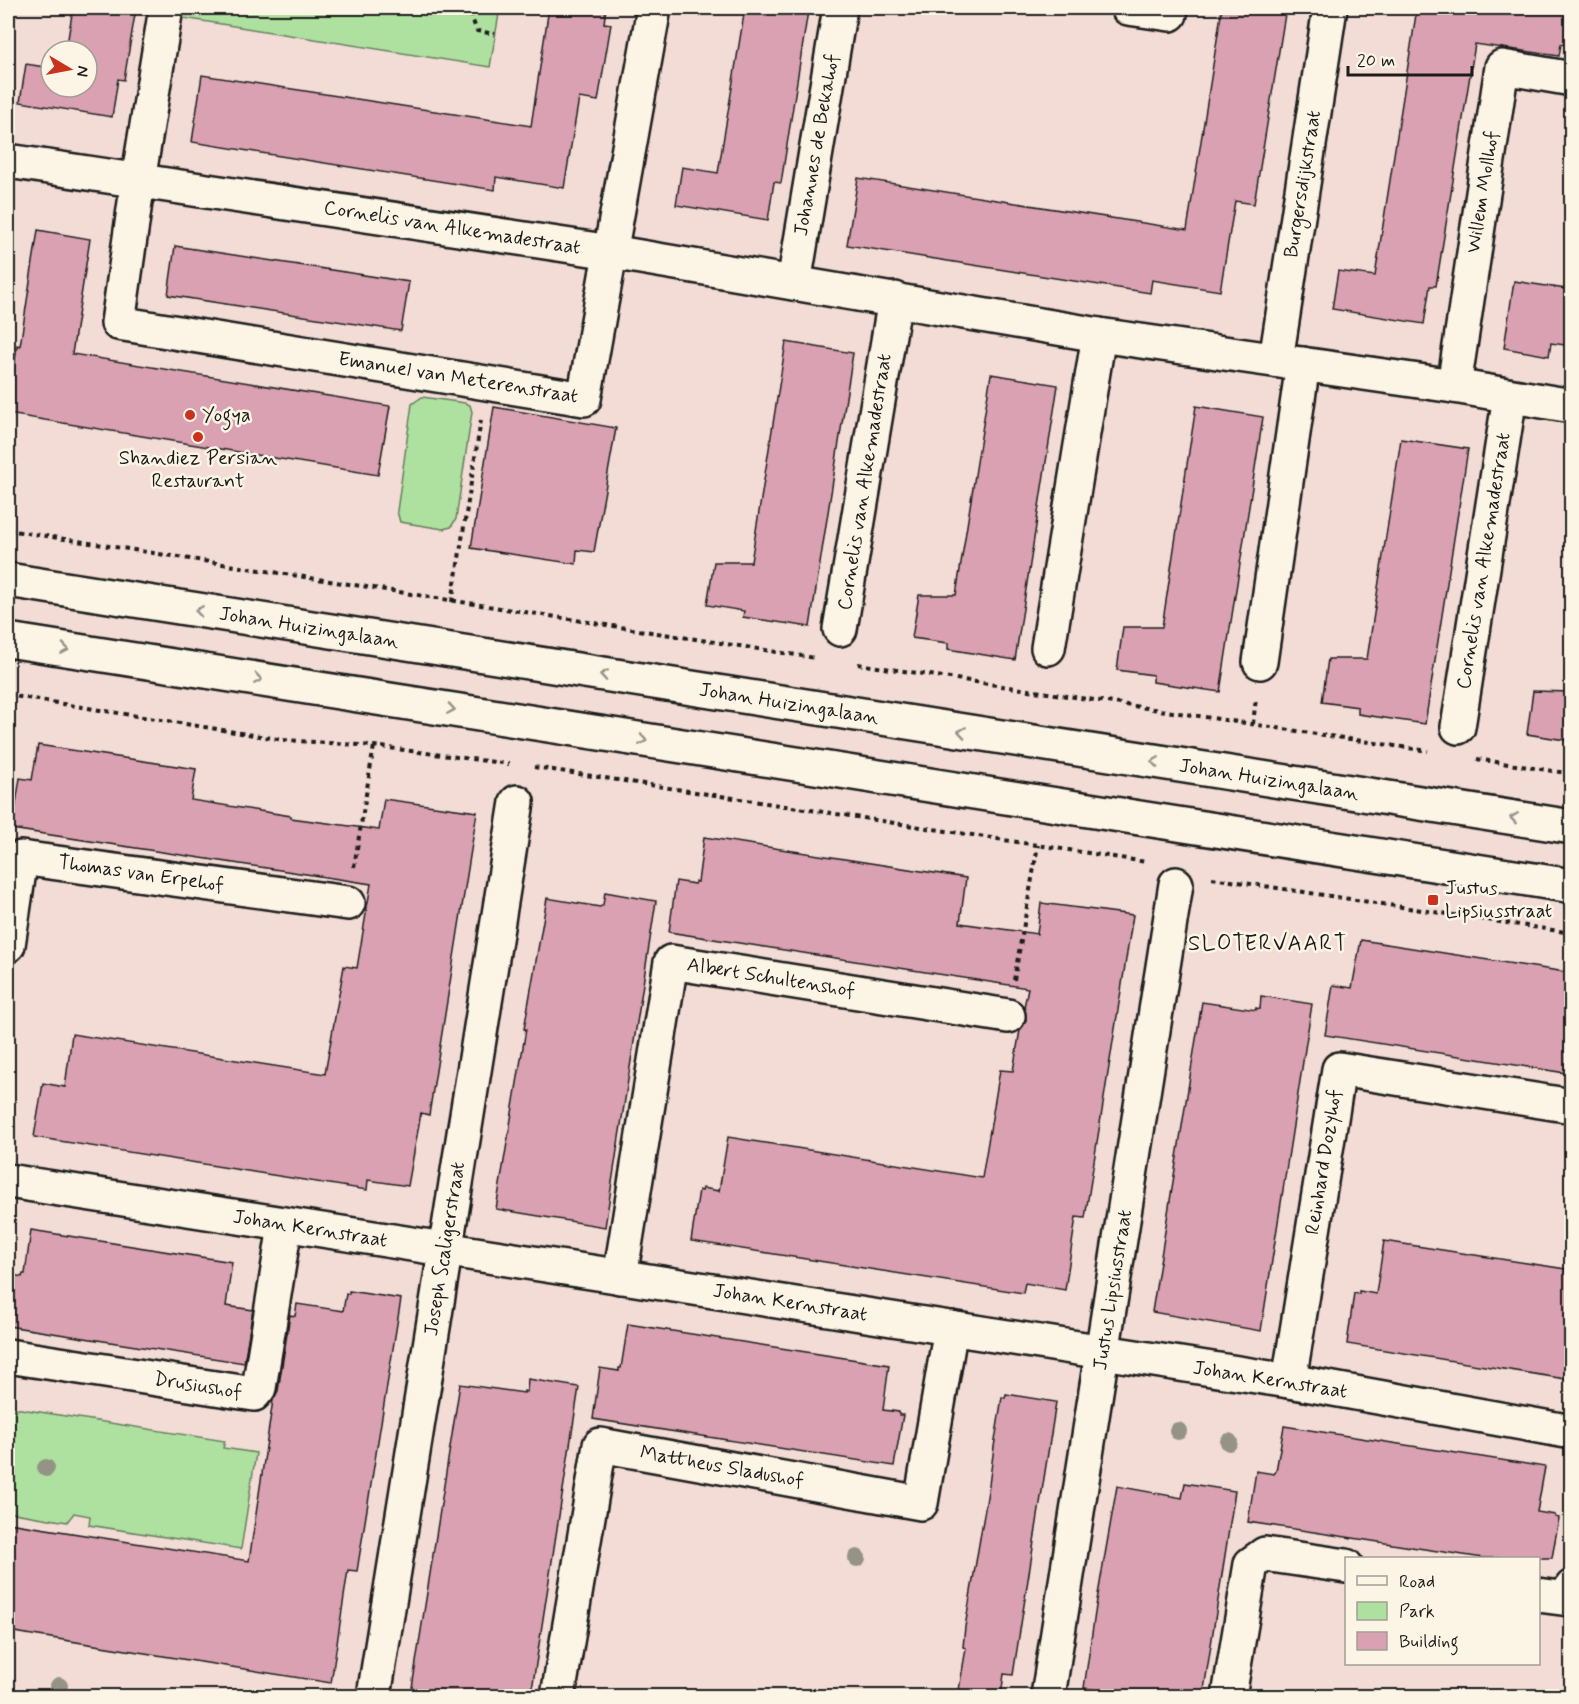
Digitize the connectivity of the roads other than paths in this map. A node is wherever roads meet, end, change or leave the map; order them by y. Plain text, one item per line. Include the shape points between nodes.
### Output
1 (166, 8) edge
2 (654, 8) edge
3 (840, 8) edge
4 (1128, 8) edge
5 (1171, 8) edge
6 (1330, 8) edge
7 (1572, 79) edge
8 (8, 160) edge
9 (138, 181) junction
10 (611, 252) junction
11 (794, 283) junction
12 (895, 299) junction
13 (1099, 335) junction
14 (1290, 362) junction
15 (1454, 386) junction
16 (1510, 396) junction
17 (1572, 406) edge
18 (8, 580) edge
19 (840, 629) dead end
20 (8, 640) edge
21 (1048, 648) dead end
22 (1260, 662) dead end
23 (1462, 742) road end
24 (517, 802) dead end
25 (1572, 827) edge
26 (1165, 874) road end
27 (1572, 886) edge
28 (348, 903) road end
29 (8, 945) edge
30 (1008, 1016) road end
31 (1572, 1106) edge
32 (8, 1181) edge
33 (285, 1226) junction
34 (444, 1249) junction
35 (620, 1277) junction
36 (951, 1328) junction
37 (1104, 1354) junction
38 (8, 1356) edge
39 (1288, 1381) junction
40 (1572, 1432) edge
41 (1345, 1566) edge
42 (1572, 1587) edge
43 (1540, 1595) edge
44 (375, 1696) edge
45 (558, 1696) edge
46 (1048, 1696) edge
47 (1229, 1696) edge

1 - 9 street
2 - 10 street, Emanuel van Meterenstraat
3 - 11 street, Johannes de Bekahof
4 - 5 street via 1170,14
6 - 14 street, Burgersdijkstraat
7 - 15 street, Willem Mollhof via 1502,67
8 - 9 street, Cornelis van Alkemadestraat
9 - 10 street, Cornelis van Alkemadestraat
9 - 10 street, Emanuel van Meterenstraat via 118,323 584,399
10 - 11 street, Cornelis van Alkemadestraat
11 - 12 street, Cornelis van Alkemadestraat
12 - 13 street, Cornelis van Alkemadestraat
12 - 19 street, Cornelis van Alkemadestraat
13 - 14 street, Cornelis van Alkemadestraat
13 - 21 street
14 - 15 street, Cornelis van Alkemadestraat
14 - 22 street
15 - 16 street, Cornelis van Alkemadestraat
16 - 17 street, Cornelis van Alkemadestraat
16 - 23 street, Cornelis van Alkemadestraat
25 -> 18 street, Johan Huizingalaan
20 -> 27 street
24 - 34 street, Joseph Scaligerstraat
26 - 37 street, Justus Lipsiusstraat
28 - 29 street, Thomas van Erpehof via 21,858
30 - 35 street, Albert Schultenshof via 670,962
31 - 39 street, Reinhard Dozyhof via 1339,1069
32 - 33 street, Johan Kernstraat
33 - 34 street, Johan Kernstraat
33 - 38 street, Drusiushof via 260,1388 254,1394
34 - 35 street, Johan Kernstraat
34 - 44 street, Joseph Scaligerstraat
35 - 36 street, Johan Kernstraat
36 - 37 street, Johan Kernstraat
36 - 45 street, Mattheus Sladushof via 921,1503 600,1445
37 - 39 street, Johan Kernstraat
37 - 46 street, Justus Lipsiusstraat
39 - 40 street, Johan Kernstraat
41 - 47 street via 1265,1554 1251,1564
42 - 43 street via 1569,1599

